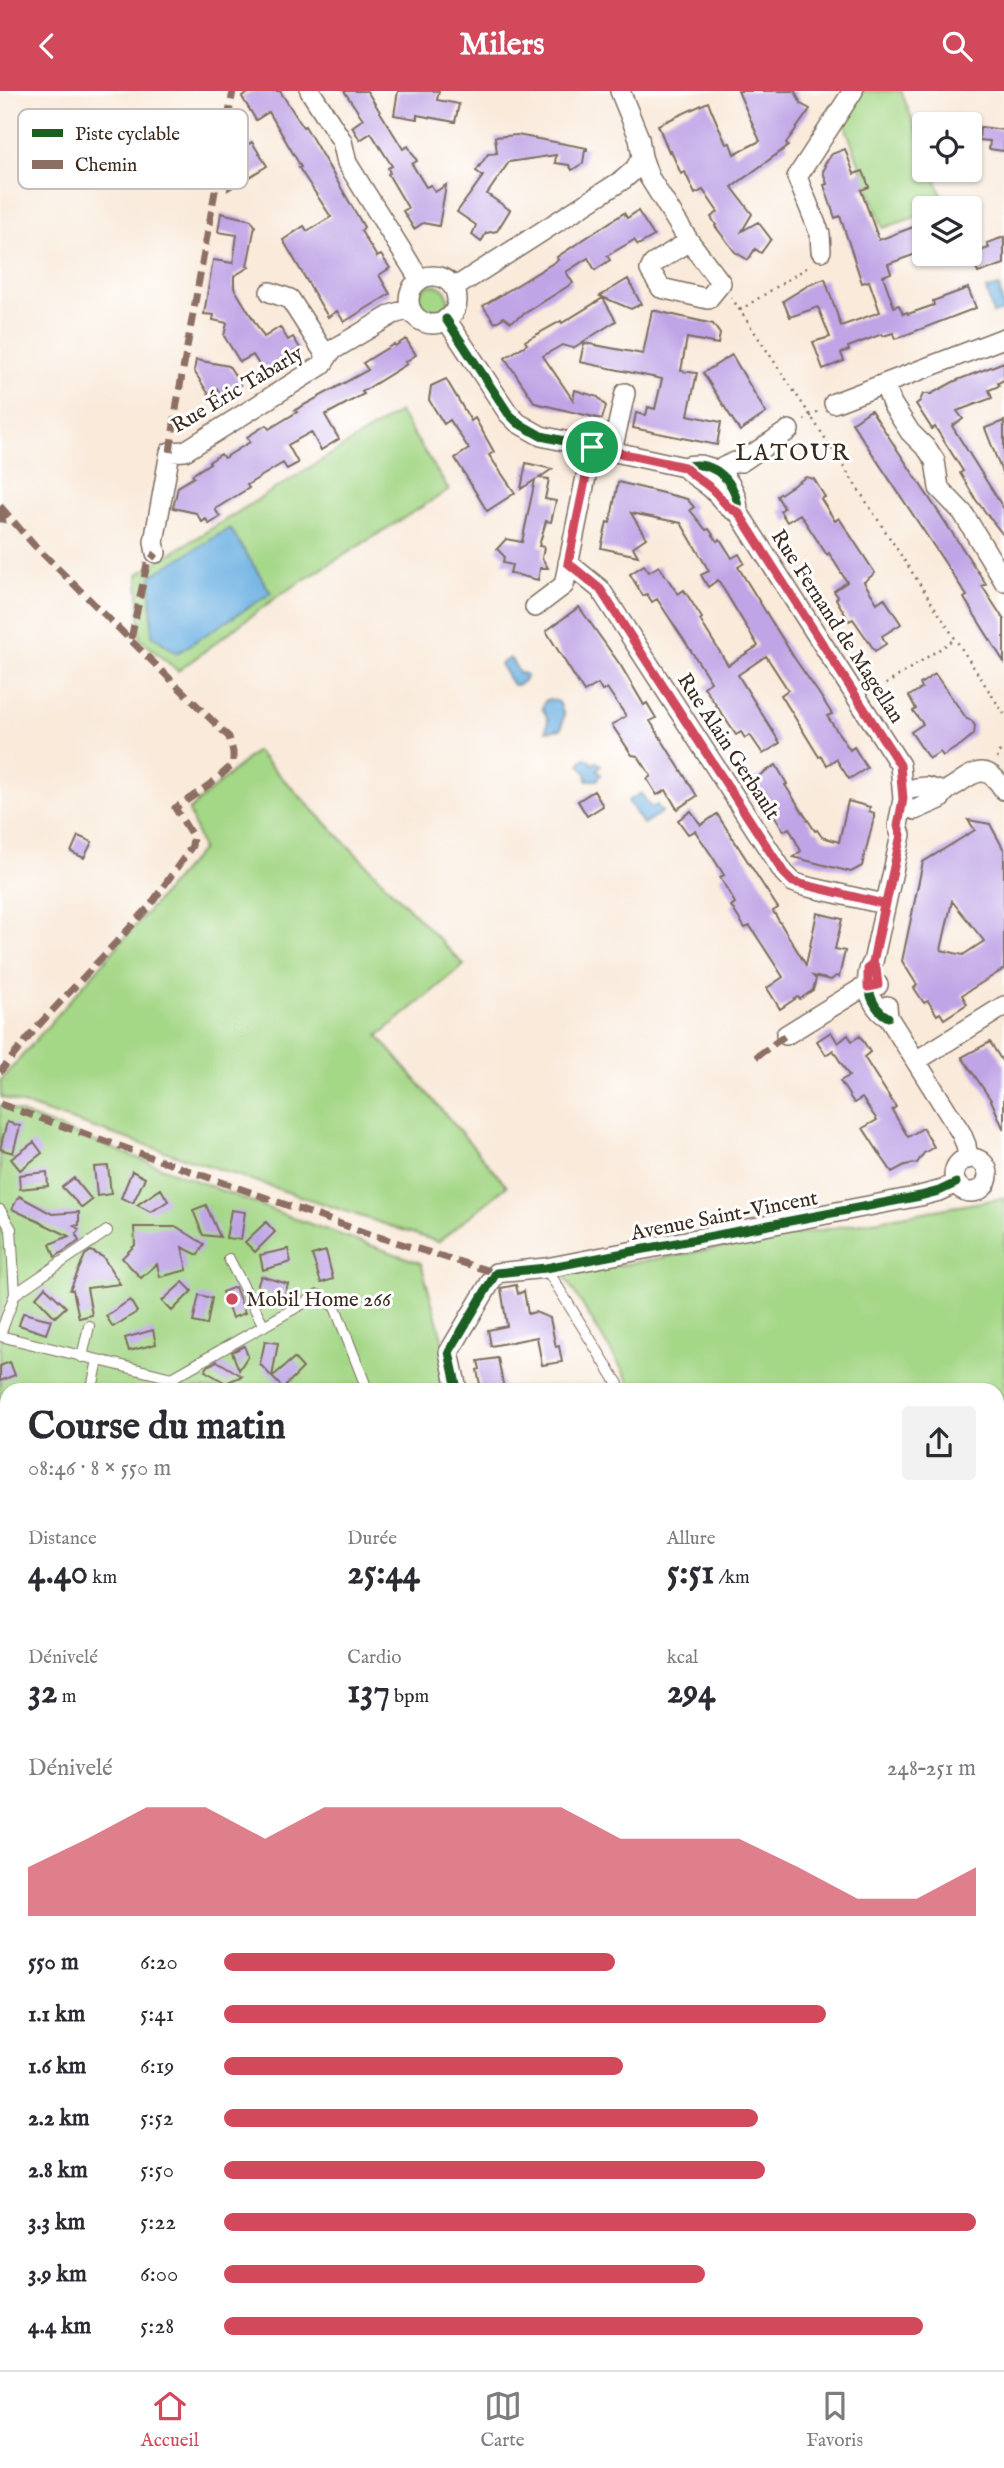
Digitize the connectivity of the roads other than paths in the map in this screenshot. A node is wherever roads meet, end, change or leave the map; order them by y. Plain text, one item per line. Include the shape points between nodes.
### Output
1 (310, 91) edge
2 (620, 91) edge
3 (853, 91) edge
4 (642, 157) junction
5 (689, 241) junction
6 (821, 251) road end
7 (420, 280) junction
8 (454, 288) junction
9 (270, 292) dead end
10 (411, 309) junction
11 (446, 320) junction
12 (1004, 338) edge
13 (327, 357) junction
14 (885, 385) junction
15 (625, 393) dead end
16 (834, 403) dead end
17 (789, 430) dead end
18 (592, 447) junction
19 (612, 451) junction
20 (720, 481) junction
21 (156, 553) dead end
22 (568, 563) junction
23 (1004, 580) edge
24 (534, 607) dead end
25 (1004, 790) edge
26 (911, 799) junction
27 (884, 904) junction
28 (873, 986) junction
29 (1004, 1006) edge
30 (786, 1035) dead end
31 (916, 1061) junction
32 (968, 1159) junction
33 (996, 1179) edge
34 (956, 1183) junction
35 (0, 1210) edge
36 (107, 1231) dead end
37 (229, 1259) dead end
38 (546, 1268) junction
39 (15, 1294) junction
40 (89, 1326) dead end
41 (264, 1326) junction
42 (0, 1335) edge
43 (82, 1356) junction
44 (98, 1360) junction
45 (172, 1378) junction
46 (93, 1383) edge
47 (173, 1383) edge
48 (365, 1383) edge
49 (456, 1383) edge
50 (617, 1383) edge

1 - 7 street via 342,141 347,163
2 - 4 street
3 - 6 street via 797,177 820,234
4 - 5 street via 649,177
4 - 8 street via 624,179
5 - 5 street via 720,283 708,299 661,288 650,270
7 - 8 street via 435,276
7 - 10 street via 411,293
8 - 11 street via 455,309
9 - 13 street via 290,299
10 - 11 street via 422,321
10 - 13 street, Rue Éric Tabarly via 393,314
11 - 18 street via 518,423 541,436
12 - 14 street
13 - 21 street, Rue Éric Tabarly via 322,365 185,451 170,452
14 - 16 street
14 - 23 street via 892,404 934,461 939,488 963,513
15 - 19 street
17 - 20 street
18 - 19 street
18 - 22 street
19 - 20 street via 684,467 692,475
20 - 26 street, Rue Fernand de Magellan via 738,502 738,512 900,765 908,768
22 - 24 street via 564,585
22 - 27 street, Rue Alain Gerbault via 600,589 784,873 793,882
25 - 26 street via 993,775 978,772 944,792 927,787
26 - 27 street via 898,826 901,835
27 - 28 street via 868,969
28 - 30 street
28 - 31 street via 872,999
29 - 31 street
31 - 32 street via 961,1133
32 - 33 street via 983,1163
32 - 34 street via 956,1168
33 - 34 street via 974,1192
34 - 38 street, Avenue Saint-Vincent via 920,1196
35 - 39 lane via 11,1229
36 - 39 lane
37 - 41 lane
38 - 49 street, Avenue Saint-Vincent via 496,1273 449,1352
38 - 50 lane
39 - 42 lane
40 - 43 lane
41 - 45 lane
41 - 48 lane via 318,1295 335,1307
42 - 43 lane
43 - 44 lane
44 - 45 lane
44 - 46 lane
45 - 47 lane

